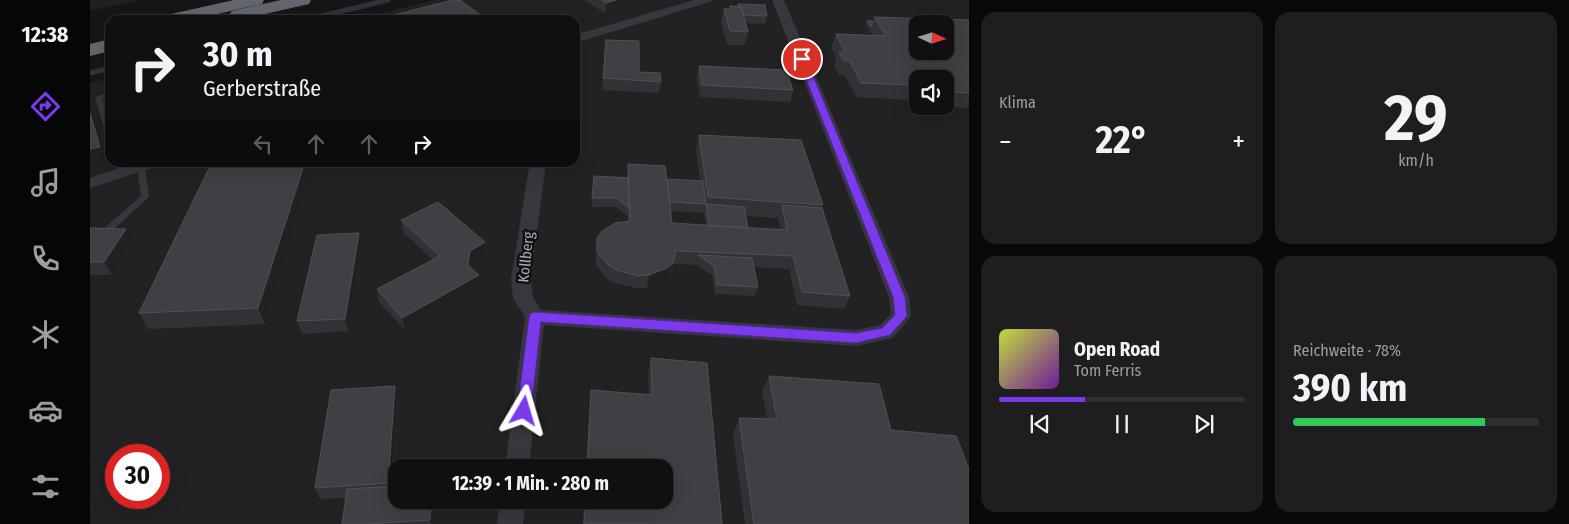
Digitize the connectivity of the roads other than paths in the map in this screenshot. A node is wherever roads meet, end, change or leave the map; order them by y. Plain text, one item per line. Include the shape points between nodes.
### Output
1 (256, 0) edge
2 (303, 0) edge
3 (706, 0) edge
4 (778, 0) edge
5 (190, 15) edge
6 (238, 15) edge
7 (105, 34) edge
8 (90, 38) edge
9 (580, 38) edge
10 (105, 46) edge
11 (90, 50) edge
12 (105, 95) edge
13 (105, 119) edge
14 (120, 167) edge
15 (148, 167) edge
16 (537, 167) edge
17 (90, 183) edge
18 (103, 234) edge
19 (535, 317) junction
20 (518, 459) edge
21 (512, 509) edge
22 (510, 524) edge

1 - 5 highway
2 - 6 highway
3 - 9 street
4 - 19 street via 899,297 901,316 886,332 856,338
7 - 8 highway
10 - 11 highway
12 - 13 lane via 98,97
14 - 17 street
15 - 18 lane via 145,196
16 - 19 street, Kollberg via 521,279 523,298
19 - 20 street
21 - 22 street

